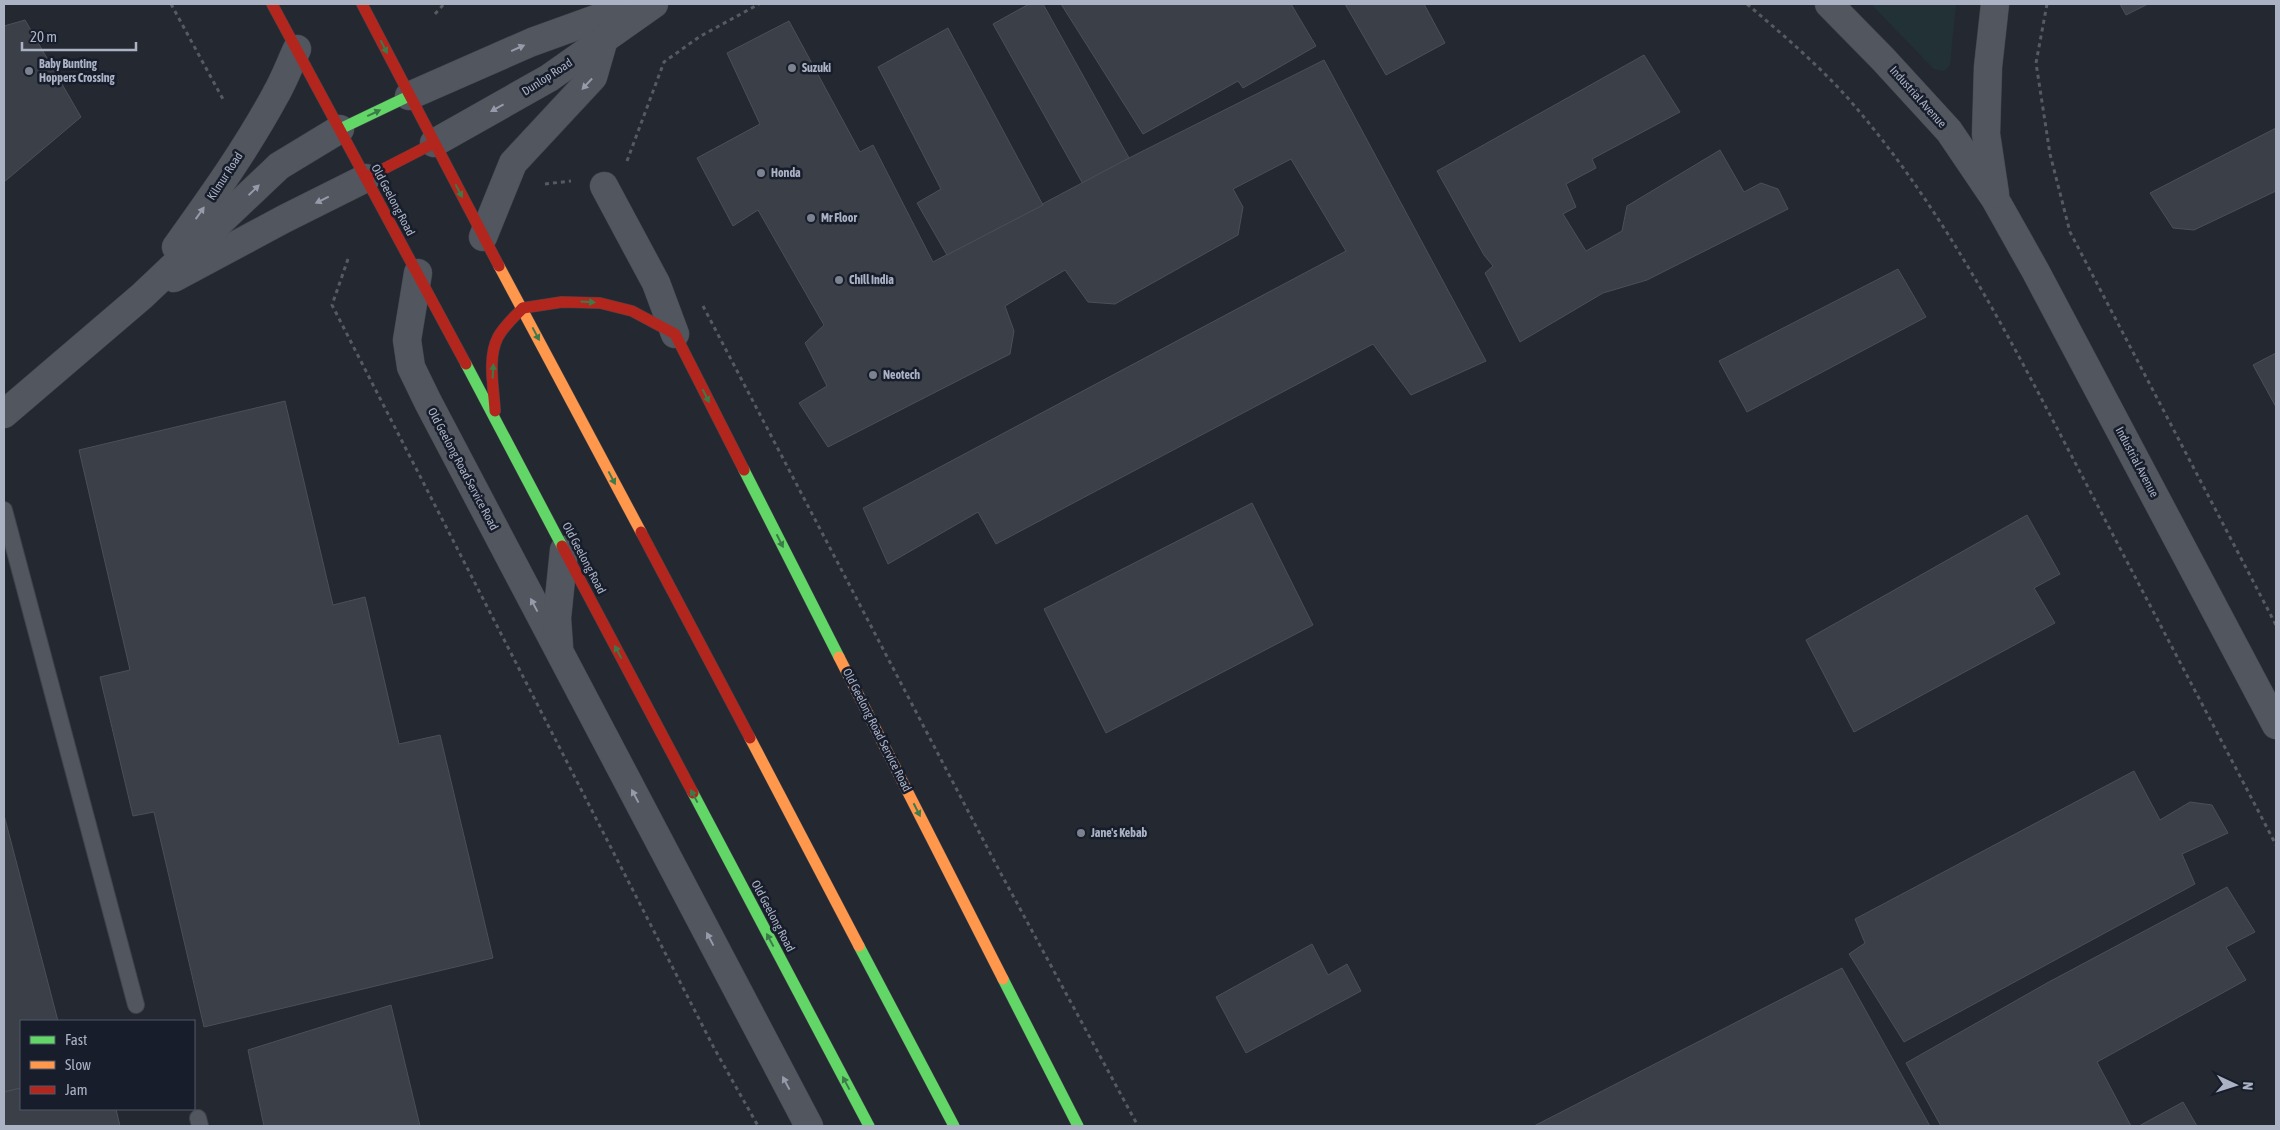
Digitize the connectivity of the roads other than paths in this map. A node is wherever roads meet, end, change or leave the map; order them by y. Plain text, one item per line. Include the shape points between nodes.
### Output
1 (272, 4) edge
2 (362, 4) edge
3 (639, 4) edge
4 (654, 4) edge
5 (1829, 4) edge
6 (1995, 4) edge
7 (604, 39) junction
8 (297, 49) junction
9 (409, 96) junction
10 (340, 129) junction
11 (434, 143) junction
12 (366, 178) junction
13 (604, 186) dead end
14 (1995, 199) junction
15 (483, 236) junction
16 (418, 273) junction
17 (142, 296) junction
18 (523, 308) junction
19 (675, 334) junction
20 (4, 414) edge
21 (495, 420) junction
22 (4, 510) edge
23 (564, 550) junction
24 (560, 655) junction
25 (2276, 726) edge
26 (136, 1005) dead end
27 (809, 1126) edge
28 (869, 1126) edge
29 (954, 1126) edge
30 (1078, 1126) edge

1 - 8 main road, Old Geelong Road
2 -> 9 main road
9 -> 3 street via 532,42
4 - 7 street, Dunlop Road
5 - 14 street, Industrial Avenue via 1949,132
6 - 14 street, Industrial Avenue via 1988,67 1986,134
7 -> 11 street, Dunlop Road via 549,78
7 -> 15 street via 593,77 513,163
8 - 10 main road, Old Geelong Road
17 -> 8 street, Kilmur Road via 231,168 277,93
10 -> 9 main road
9 - 11 main road
10 - 12 main road, Old Geelong Road
17 -> 10 street, Kilmur Road via 279,166
11 - 12 main road
11 -> 15 main road
12 - 16 main road, Old Geelong Road
12 -> 17 street, Kilmur Road
13 - 19 street, Old Geelong Road Service Road via 656,283
14 - 25 street, Industrial Avenue
15 - 18 main road
16 - 21 main road, Old Geelong Road
24 -> 16 street, Old Geelong Road Service Road via 411,367 408,340
17 - 20 street, Kilmur Road
18 -> 19 main road via 558,301 591,301 627,310
21 -> 18 main road via 493,377 496,342 506,324
18 -> 29 main road
19 -> 30 main road, Old Geelong Road Service Road
21 - 23 main road, Old Geelong Road
22 - 26 lane
23 - 24 street, Old Geelong Road Service Road via 557,618
28 -> 23 main road, Old Geelong Road
27 -> 24 street, Old Geelong Road Service Road

